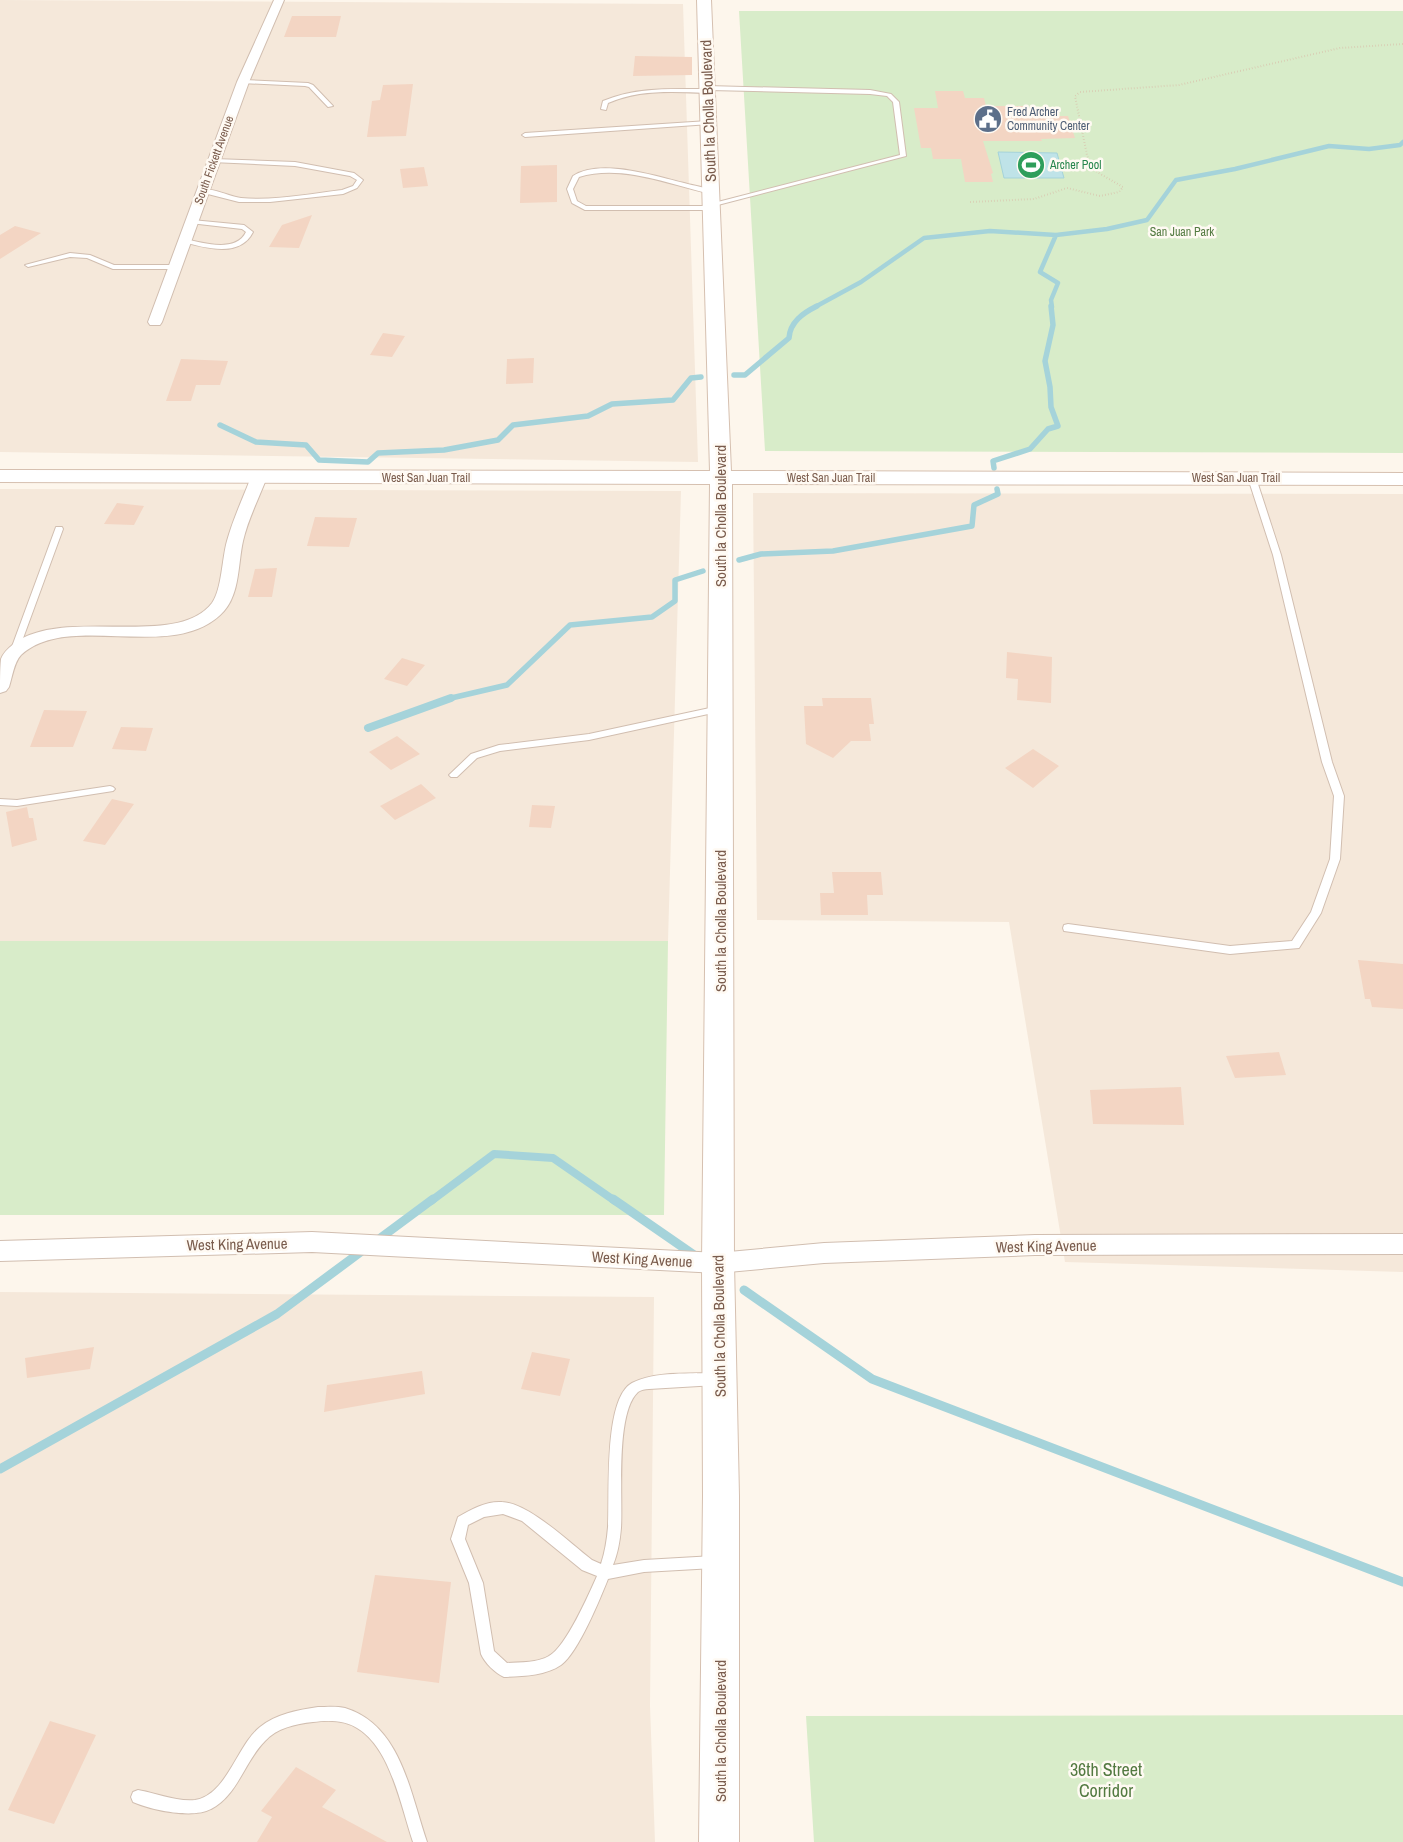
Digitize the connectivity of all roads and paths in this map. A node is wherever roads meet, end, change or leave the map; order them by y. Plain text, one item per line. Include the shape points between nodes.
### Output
1 (279, 0) edge
2 (704, 0) edge
3 (1403, 44) edge
4 (243, 82) junction
5 (708, 89) junction
6 (330, 106) dead end
7 (604, 109) dead end
8 (708, 123) junction
9 (525, 135) dead end
10 (214, 161) junction
11 (202, 192) junction
12 (712, 202) junction
13 (970, 202) dead end
14 (192, 222) junction
15 (185, 241) junction
16 (28, 265) dead end
17 (175, 267) junction
18 (155, 322) dead end
19 (0, 476) edge
20 (259, 478) junction
21 (721, 478) junction
22 (1252, 478) junction
23 (1403, 479) edge
24 (59, 528) dead end
25 (14, 652) junction
26 (0, 687) edge
27 (720, 709) junction
28 (454, 775) dead end
29 (110, 789) dead end
30 (0, 802) edge
31 (1068, 928) dead end
32 (1403, 1244) edge
33 (0, 1251) edge
34 (718, 1263) junction
35 (720, 1378) junction
36 (720, 1562) junction
37 (606, 1573) junction
38 (138, 1797) dead end
39 (420, 1842) edge
40 (719, 1842) edge

1 - 4 street, South Fickett Avenue
2 - 5 main road, South la Cholla Boulevard
3 - 13 path via 1340,48 1178,85 1080,92 1076,96 1092,169 1123,187 1119,192 1100,196 1068,188 1034,199
4 - 6 lane via 306,84
4 - 10 street, South Fickett Avenue
5 - 7 lane via 620,94 605,102
5 - 8 main road, South la Cholla Boulevard
5 - 12 lane via 889,95 896,102 903,156
8 - 9 lane
8 - 12 main road, South la Cholla Boulevard
10 - 11 street, South Fickett Avenue
10 - 11 lane via 295,164 352,174 360,180 355,187 343,192 270,200 239,200
11 - 14 street, South Fickett Avenue
12 - 12 lane via 585,208 574,202 570,189 576,176 603,170 628,173
12 - 21 main road, South la Cholla Boulevard
14 - 15 street, South Fickett Avenue
14 - 15 lane via 244,227 250,235 243,243 230,247
15 - 17 street, South Fickett Avenue
16 - 17 lane via 70,255 88,256 113,267
17 - 18 street, South Fickett Avenue
19 - 20 main road, West San Juan Trail
20 - 21 main road, West San Juan Trail
20 - 25 street via 236,540 219,606 204,622 170,630 52,633 32,638
21 - 22 main road, West San Juan Trail
21 - 27 main road, South la Cholla Boulevard
22 - 23 main road, West San Juan Trail
22 - 31 lane via 1279,564 1339,796 1336,859 1316,913 1295,944 1230,950
24 - 25 lane
25 - 26 street
27 - 28 lane via 589,738 499,748 474,756
27 - 34 main road, South la Cholla Boulevard
29 - 30 lane
32 - 34 street, West King Avenue via 1035,1245 824,1253
33 - 34 street, West King Avenue via 312,1242
34 - 35 main road, South la Cholla Boulevard
35 - 36 main road, South la Cholla Boulevard
35 - 37 lane via 636,1386 625,1396 619,1418 613,1541
36 - 37 lane via 644,1566
36 - 40 main road, South la Cholla Boulevard
37 - 37 lane via 587,1565 519,1513 503,1508 482,1512 463,1522 458,1540 476,1583 488,1654 504,1670 530,1668 557,1660 577,1631
38 - 39 lane via 194,1807 211,1801 224,1789 260,1736 293,1718 329,1712 370,1726 382,1741 400,1778

